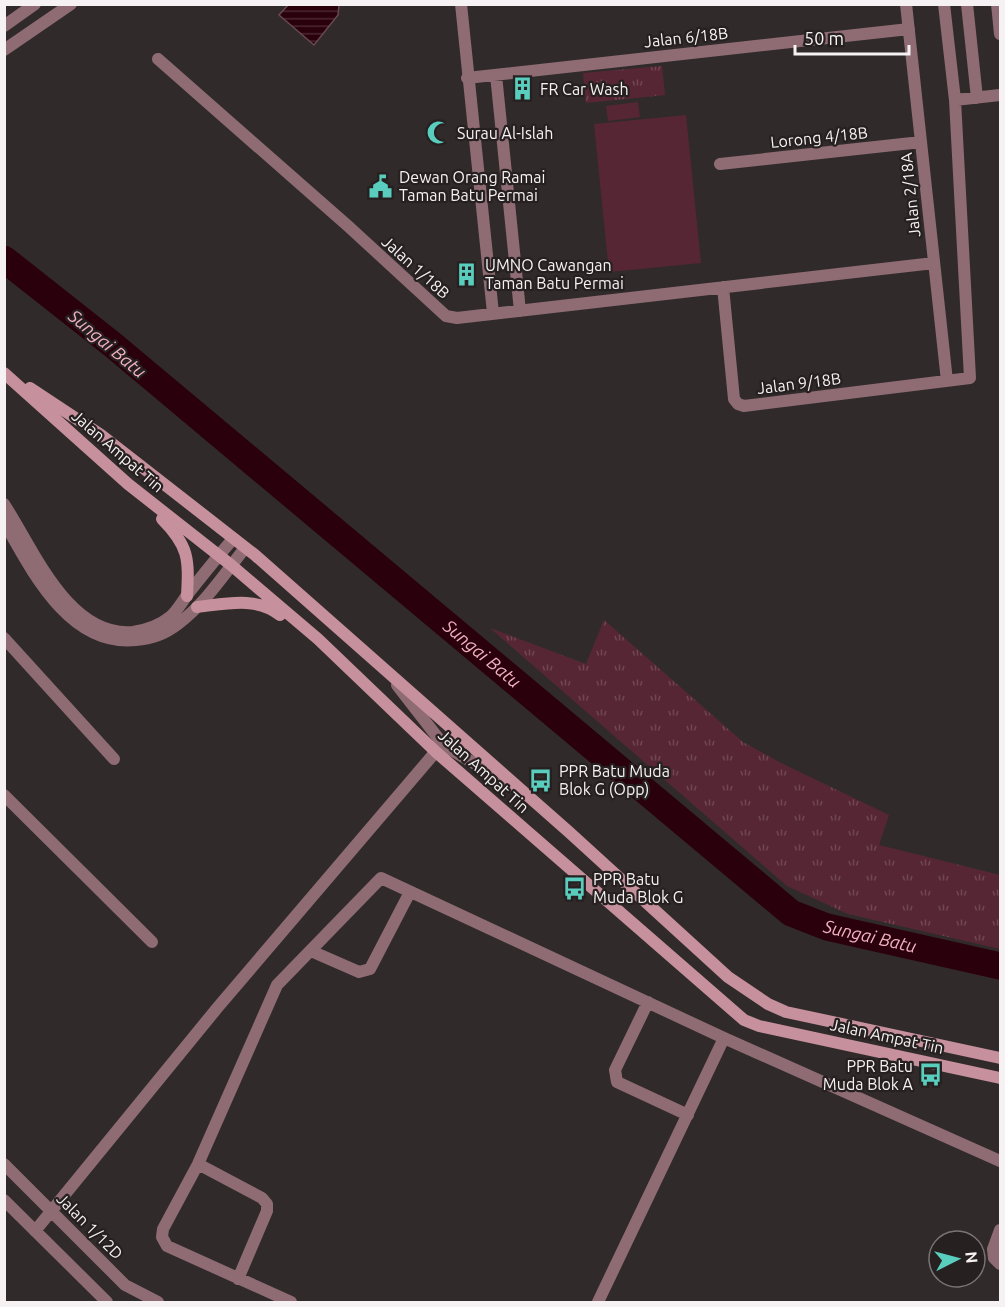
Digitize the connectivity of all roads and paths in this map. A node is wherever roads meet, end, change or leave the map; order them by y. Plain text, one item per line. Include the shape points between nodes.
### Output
1 (35, 4) edge
2 (71, 4) edge
3 (460, 4) edge
4 (906, 4) edge
5 (944, 4) edge
6 (967, 4) edge
7 (997, 4) edge
8 (4, 26) edge
9 (909, 29) junction
10 (1000, 34) edge
11 (4, 50) edge
12 (158, 59) dead end
13 (496, 75) junction
14 (467, 78) junction
15 (1000, 95) edge
16 (977, 98) junction
17 (955, 100) junction
18 (921, 142) junction
19 (720, 164) dead end
20 (934, 263) junction
21 (723, 287) junction
22 (520, 311) junction
23 (493, 313) junction
24 (4, 372) edge
25 (947, 381) junction
26 (128, 484) junction
27 (4, 504) edge
28 (4, 522) edge
29 (233, 539) junction
30 (245, 548) junction
31 (219, 555) junction
32 (231, 565) junction
33 (187, 596) junction
34 (197, 607) junction
35 (4, 638) edge
36 (336, 657) junction
37 (389, 675) junction
38 (436, 752) junction
39 (114, 759) dead end
40 (520, 789) junction
41 (4, 795) edge
42 (410, 892) junction
43 (152, 942) dead end
44 (310, 951) junction
45 (648, 1002) junction
46 (724, 1038) junction
47 (1000, 1058) edge
48 (1000, 1078) edge
49 (688, 1114) junction
50 (1000, 1161) edge
51 (4, 1164) edge
52 (198, 1164) junction
53 (4, 1200) edge
54 (52, 1212) junction
55 (1000, 1230) edge
56 (35, 1231) junction
57 (1000, 1263) edge
58 (238, 1279) junction
59 (107, 1302) edge
60 (158, 1302) edge
61 (291, 1302) edge
62 (598, 1302) edge

1 - 8 street
2 - 11 street
3 - 14 street
4 - 9 street, Jalan 2/18A
5 - 17 street
6 - 16 street
7 - 10 street
9 - 13 street, Jalan 6/18B
9 - 18 street, Jalan 2/18A
12 - 23 street, Jalan 1/18B via 446,316
13 - 14 street, Jalan 6/18B
13 - 22 street
14 - 23 street
15 - 16 street
16 - 17 street
17 - 25 street via 971,374 967,379
18 - 19 street, Lorong 4/18B
18 - 20 street, Jalan 2/18A
20 - 21 street, Jalan 1/18B
20 - 25 street, Jalan 2/18A
21 - 22 street, Jalan 1/18B
21 - 25 street, Jalan 9/18B via 734,399 738,404
22 - 23 street, Jalan 1/18B
24 - 26 street, Jalan Ampat Tin
24 - 29 street, Jalan Ampat Tin via 101,435
26 - 31 street, Jalan Ampat Tin
26 - 33 street via 183,545 188,567
27 - 33 street via 55,588 98,625 117,632 150,629 172,615
28 - 34 street via 48,594 73,618 101,636 116,641 154,638
29 - 30 street, Jalan Ampat Tin
29 - 31 street
30 - 32 street
30 - 37 street, Jalan Ampat Tin
31 - 32 street, Jalan Ampat Tin
31 - 33 street
32 - 34 street
32 - 36 street, Jalan Ampat Tin
34 - 36 street via 244,603 269,607
35 - 39 street
36 - 38 street, Jalan Ampat Tin
37 - 38 street via 435,734 440,745
37 - 40 street, Jalan Ampat Tin
38 - 40 street via 443,747 453,750
38 - 48 street, Jalan Ampat Tin via 744,1020
38 - 54 street via 218,1007
40 - 47 street, Jalan Ampat Tin via 728,977 768,1004 786,1012
41 - 43 street
42 - 44 street via 381,878
42 - 44 street via 370,969 359,972
42 - 45 street
44 - 52 street via 278,985
45 - 46 street
45 - 49 street via 614,1076 617,1082
46 - 49 street
46 - 50 street
49 - 62 street
51 - 54 street, Jalan 1/12D
52 - 58 street via 267,1204
52 - 58 street via 162,1237 167,1246
53 - 56 street
54 - 56 street
54 - 60 street, Jalan 1/12D via 125,1285
55 - 57 street via 993,1249 994,1258
56 - 59 street
58 - 61 street

